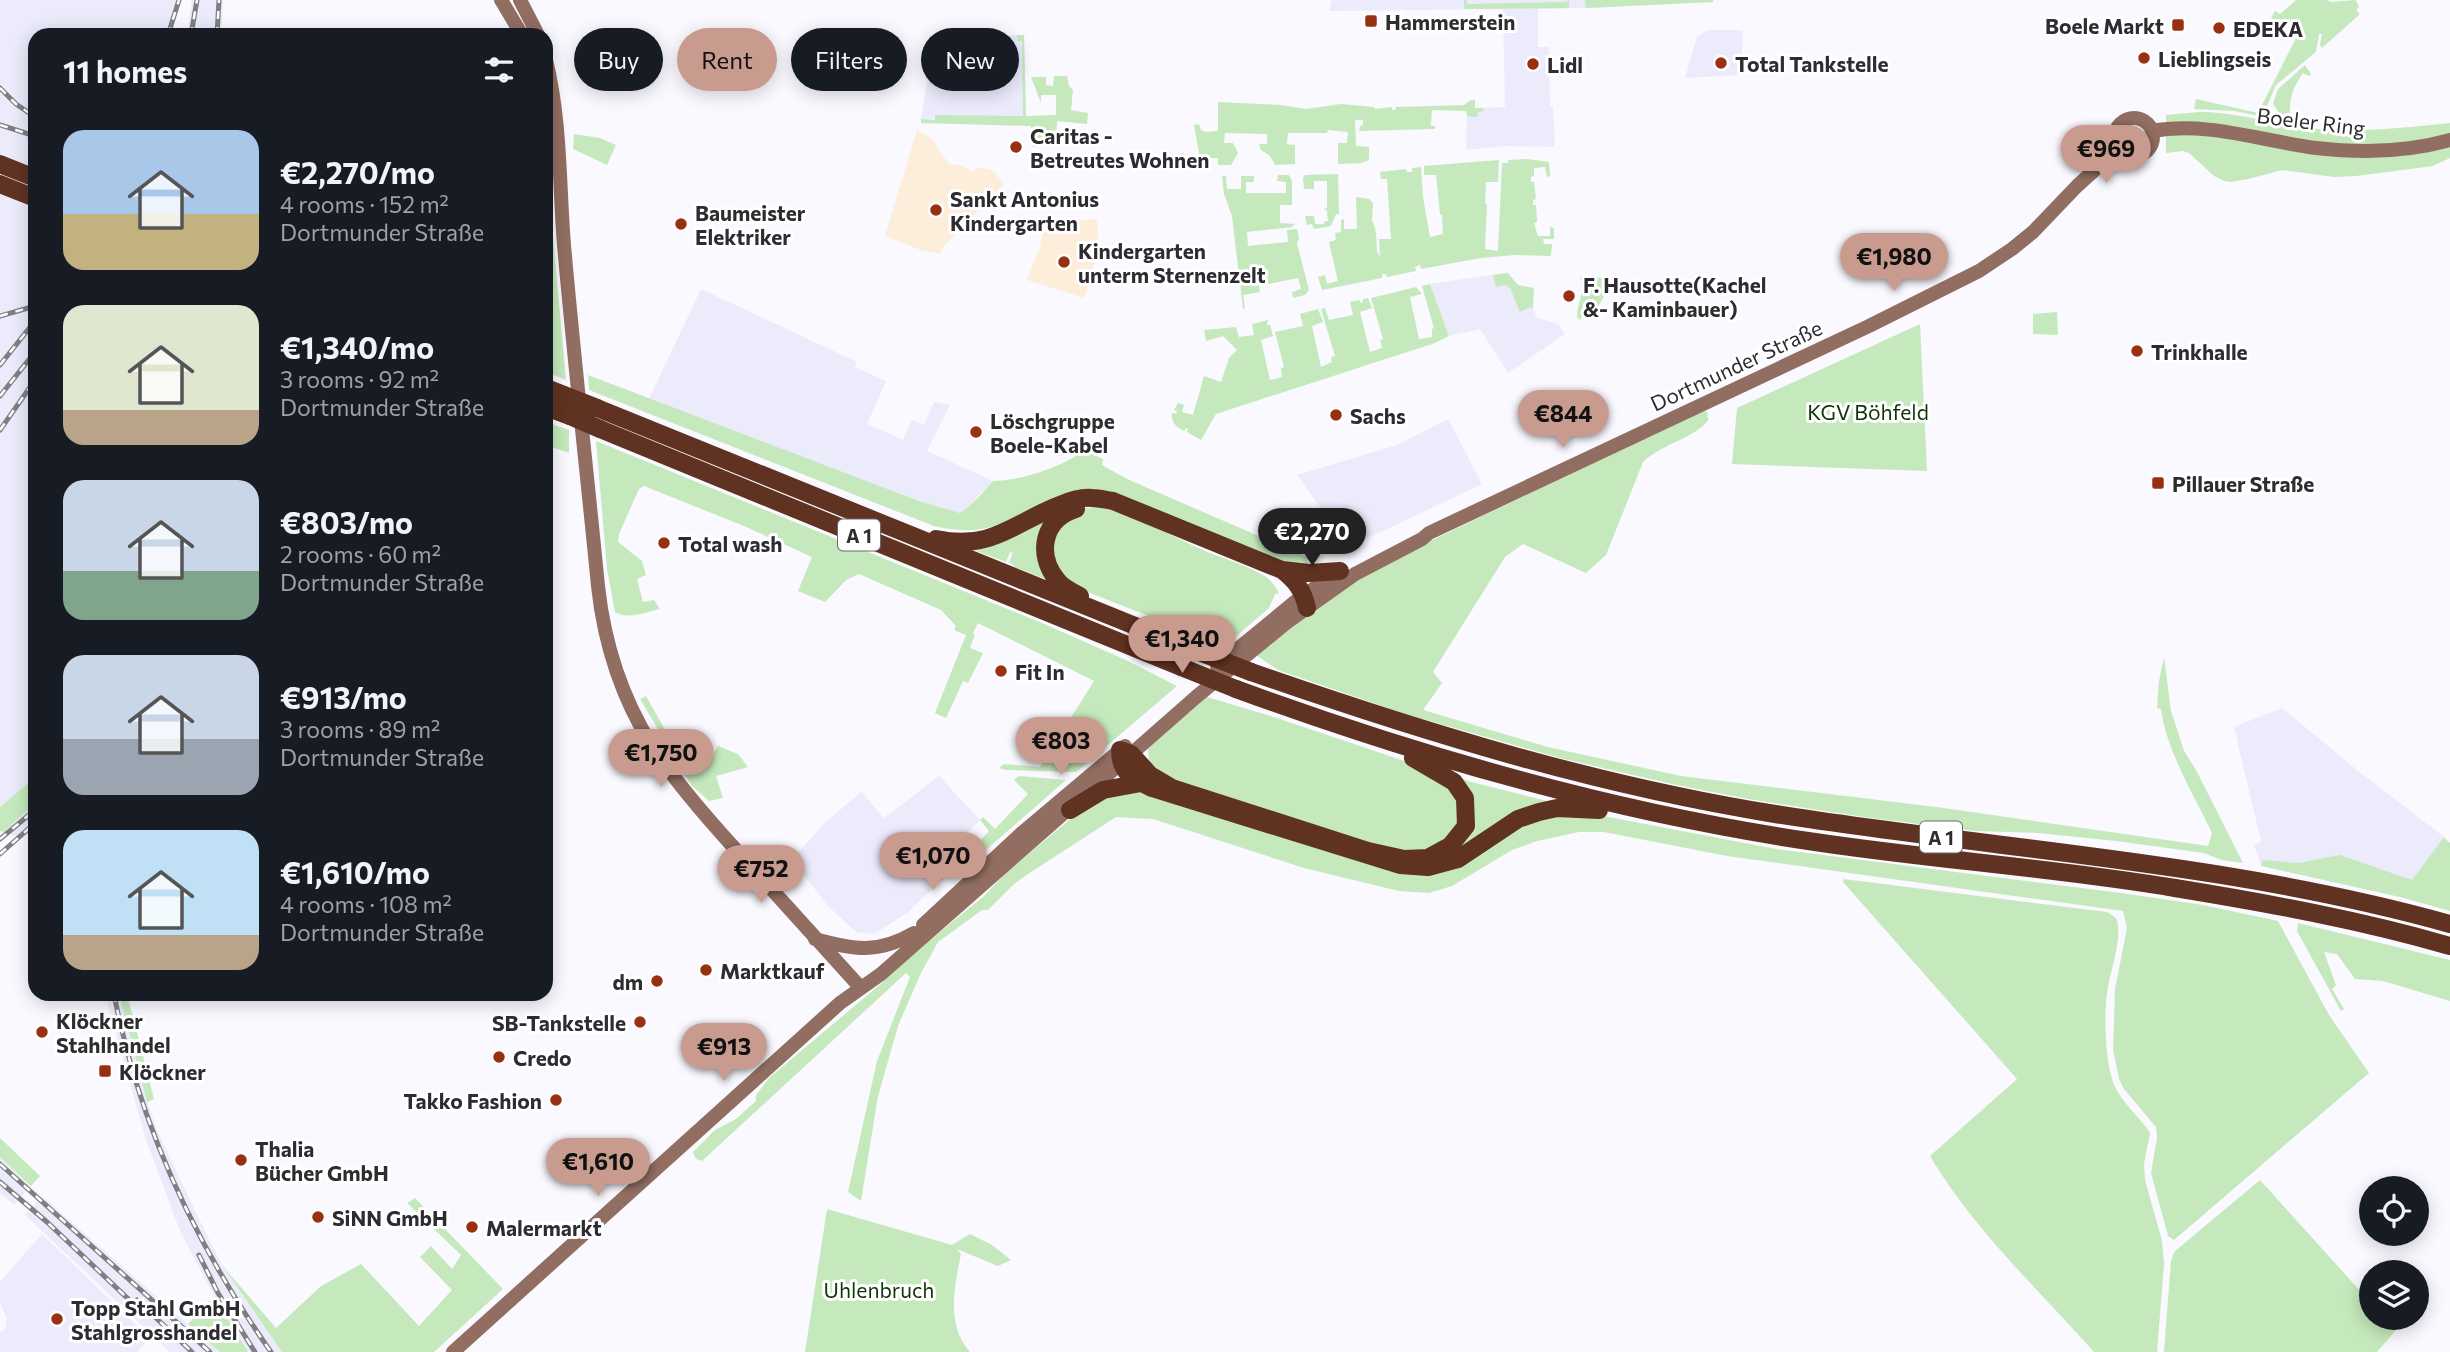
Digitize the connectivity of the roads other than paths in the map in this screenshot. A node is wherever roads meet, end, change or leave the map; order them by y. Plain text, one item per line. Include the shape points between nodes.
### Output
1 (501, 0) edge
2 (520, 0) edge
3 (517, 28) edge
4 (535, 28) edge
5 (553, 86) edge
6 (2152, 136) junction
7 (2450, 140) edge
8 (553, 146) edge
9 (2118, 146) junction
10 (0, 164) edge
11 (28, 175) edge
12 (560, 179) junction
13 (0, 184) edge
14 (28, 195) edge
15 (553, 391) edge
16 (553, 410) edge
17 (827, 500) junction
18 (1429, 533) junction
19 (1283, 570) junction
20 (1340, 571) junction
21 (1302, 601) junction
22 (1115, 619) junction
23 (1379, 740) junction
24 (1124, 756) junction
25 (1141, 783) junction
26 (1070, 810) junction
27 (1667, 816) junction
28 (2450, 924) edge
29 (914, 933) junction
30 (815, 939) junction
31 (2450, 946) edge
32 (860, 987) junction
33 (453, 1352) edge

1 - 3 main road
2 - 4 main road
5 - 12 main road
6 - 7 main road, Boeler Ring via 2208,131 2358,151
6 - 9 main road via 2149,149 2140,155 2130,156
6 - 9 main road via 2143,121 2127,120 2117,131
8 - 12 main road
9 - 18 main road, Dortmunder Straße via 2033,232 1979,271
10 - 11 highway
12 - 30 main road via 600,608 614,663 651,744 673,775
13 - 14 highway
15 - 17 highway, A 1, bridge
16 - 23 highway, A 1, bridge via 1236,689
17 - 19 highway via 939,540 967,543 991,538 1048,510 1091,497 1113,501
17 - 22 highway, A 1
18 - 20 main road, Dortmunder Straße via 1420,533
18 - 21 main road, Dortmunder Straße
19 - 20 highway
19 - 21 highway via 1297,582
20 - 21 main road, Dortmunder Straße
21 - 22 highway via 1258,567 1114,508 1080,507 1065,512 1050,525 1044,543 1045,563 1058,583
21 - 24 main road, Dortmunder Straße
22 - 28 highway, A 1, bridge via 1251,672 1434,734 1662,794 1876,829 2220,874
23 - 24 highway via 1441,773 1465,798 1466,826 1450,846 1428,858 1404,859 1368,850 1172,788
23 - 27 highway, A 1 via 1507,778
24 - 25 highway via 1132,777
24 - 26 main road, Dortmunder Straße
24 - 29 main road, Dortmunder Straße via 1023,832
25 - 26 highway via 1104,790
25 - 27 highway via 1365,855 1428,867 1458,859 1518,819 1557,808
26 - 32 main road, Dortmunder Straße via 881,974
27 - 31 highway, A 1 via 1814,842 2174,887
29 - 30 main road via 869,949
29 - 32 main road, Dortmunder Straße
30 - 32 main road
32 - 33 main road, Dortmunder Straße

